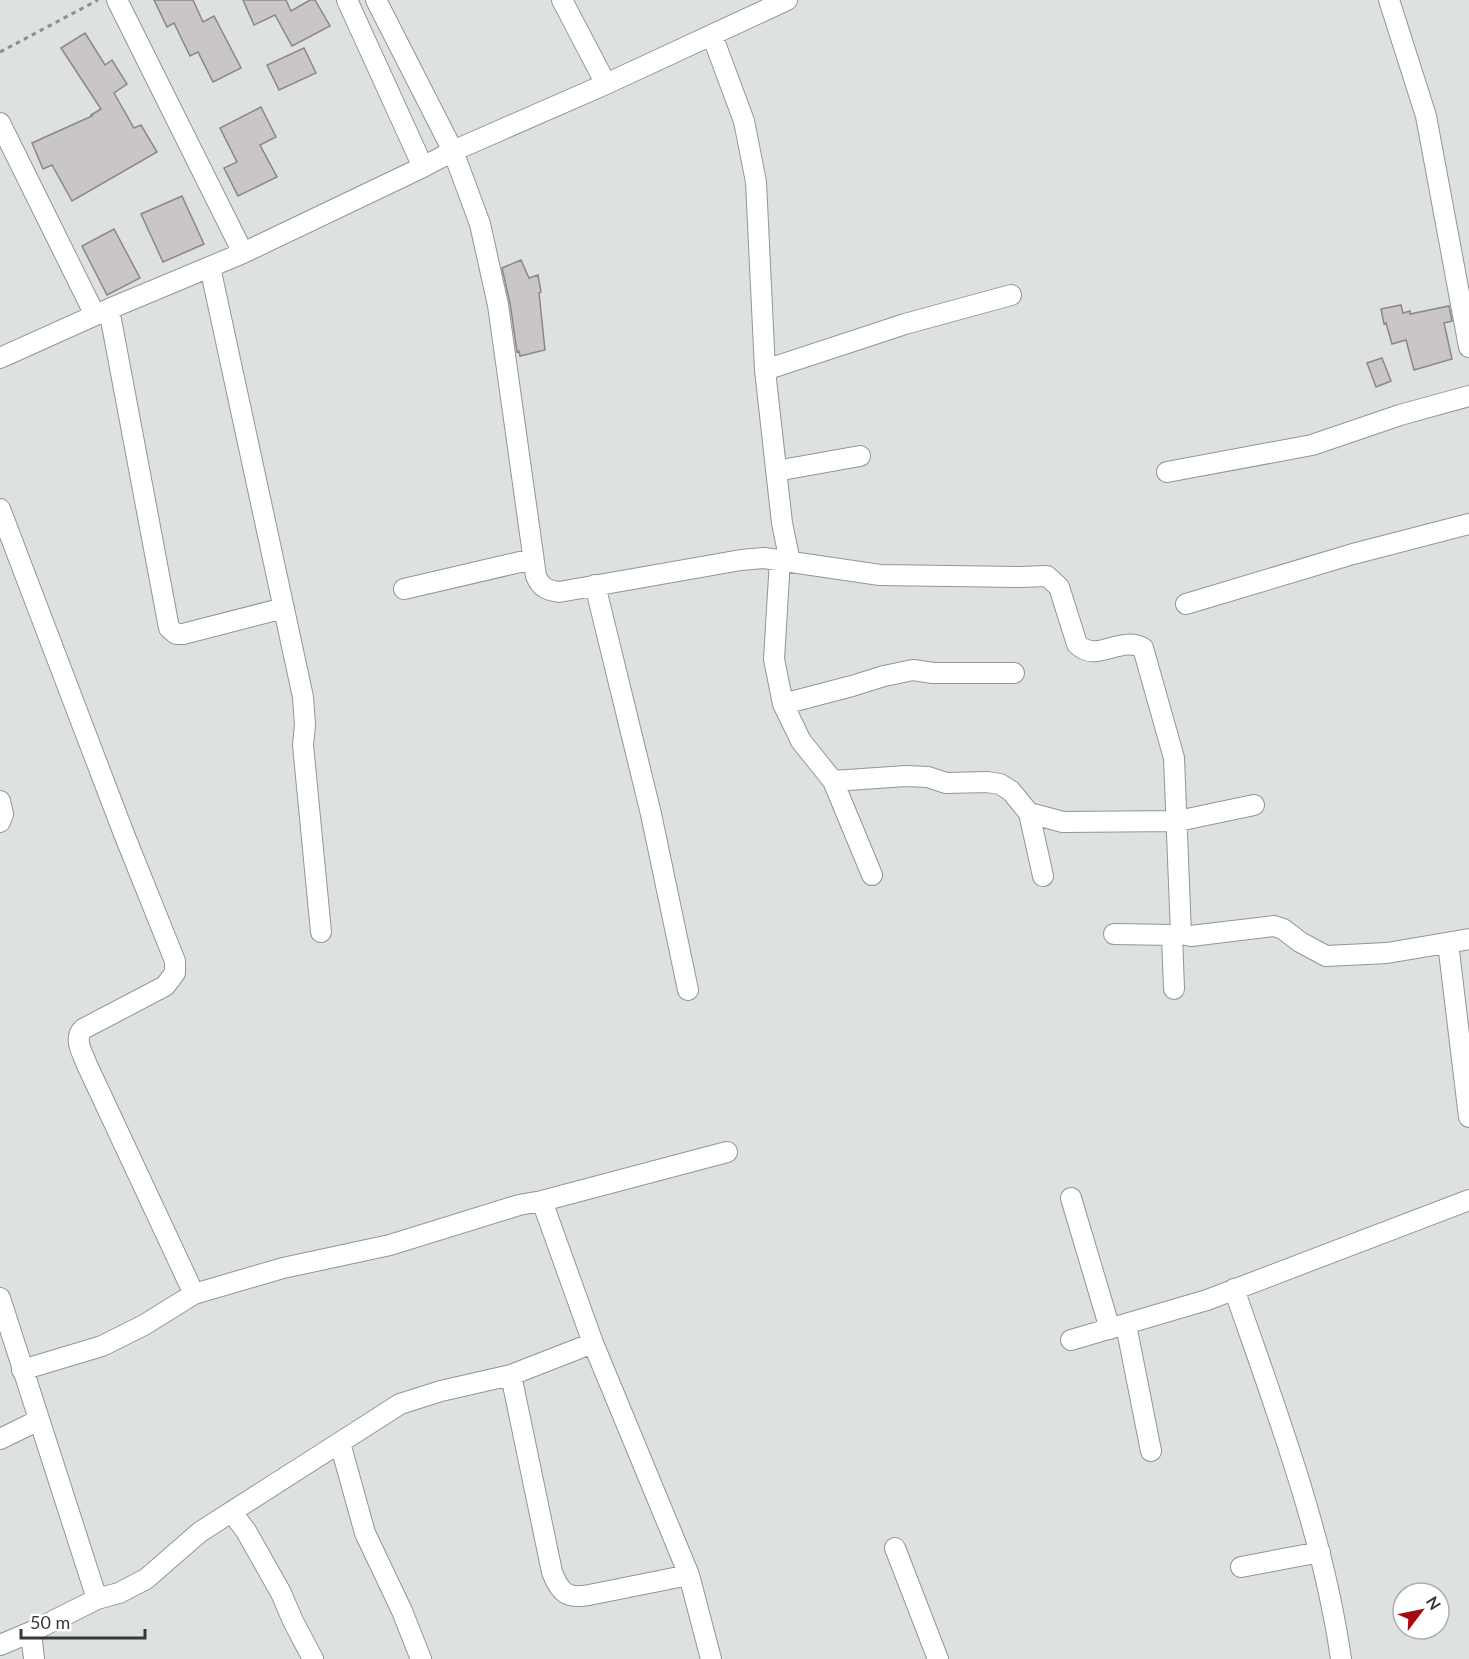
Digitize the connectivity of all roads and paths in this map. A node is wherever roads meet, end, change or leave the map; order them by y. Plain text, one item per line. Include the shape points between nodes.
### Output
1 (98, 0) edge
2 (117, 0) edge
3 (347, 0) edge
4 (376, 0) edge
5 (562, 0) edge
6 (787, 0) edge
7 (1389, 0) edge
8 (712, 35) junction
9 (0, 52) edge
10 (606, 84) junction
11 (0, 123) edge
12 (453, 151) junction
13 (423, 167) junction
14 (243, 253) junction
15 (210, 267) junction
16 (1011, 295) dead end
17 (102, 312) junction
18 (1469, 347) edge
19 (0, 358) edge
20 (765, 370) junction
21 (1469, 396) edge
22 (860, 456) dead end
23 (776, 471) junction
24 (1167, 472) dead end
25 (0, 508) edge
26 (1469, 525) edge
27 (533, 559) junction
28 (785, 561) junction
29 (595, 585) junction
30 (404, 589) dead end
31 (1186, 604) dead end
32 (284, 608) junction
33 (1014, 673) dead end
34 (783, 704) junction
35 (833, 781) junction
36 (0, 801) edge
37 (1254, 805) dead end
38 (1029, 813) junction
39 (1178, 821) junction
40 (0, 822) edge
41 (872, 875) dead end
42 (1043, 876) dead end
43 (321, 932) dead end
44 (1114, 934) dead end
45 (1177, 934) junction
46 (1469, 939) edge
47 (1448, 943) junction
48 (1174, 989) dead end
49 (688, 990) dead end
50 (1469, 1117) edge
51 (727, 1152) dead end
52 (1071, 1198) dead end
53 (1469, 1200) edge
54 (542, 1201) junction
55 (1234, 1289) junction
56 (194, 1294) junction
57 (0, 1298) edge
58 (1118, 1327) junction
59 (1071, 1340) dead end
60 (593, 1343) junction
61 (22, 1370) junction
62 (511, 1375) junction
63 (39, 1420) junction
64 (0, 1439) edge
65 (340, 1443) junction
66 (1151, 1451) dead end
67 (234, 1510) junction
68 (895, 1548) dead end
69 (1320, 1552) junction
70 (1241, 1567) dead end
71 (688, 1575) junction
72 (98, 1599) junction
73 (31, 1632) junction
74 (0, 1645) edge
75 (34, 1659) edge
76 (313, 1659) edge
77 (421, 1659) edge
78 (711, 1659) edge
79 (938, 1659) edge
80 (1341, 1659) edge

1 - 9 path
2 - 14 street
3 - 13 street
4 - 12 street
5 - 10 street
6 - 8 street
7 - 18 street via 1426,116
8 - 10 street
8 - 20 street via 744,121 756,182
10 - 12 street
11 - 17 street
12 - 13 street
12 - 27 street via 480,224 498,305
13 - 14 street
14 - 15 street
15 - 17 street
15 - 32 street
16 - 20 street via 905,324
17 - 19 street
17 - 32 street via 169,628 183,634
20 - 23 street
21 - 24 street via 1312,445
22 - 23 street
23 - 28 street
25 - 56 street via 175,961 175,973 165,986 83,1029 78,1038
26 - 31 street via 1353,554
27 - 29 street via 540,585 548,590 559,592
27 - 30 street
28 - 29 street via 741,560
28 - 34 street via 774,659
28 - 39 street via 880,575 1047,576 1059,587 1082,649 1091,652 1129,644 1143,648 1174,758
29 - 49 street via 651,814
32 - 43 street via 303,697 303,745
33 - 34 street via 913,670
34 - 35 street via 801,741
35 - 38 street via 906,776 946,783 1000,784
35 - 41 street
36 - 40 street
37 - 39 street
38 - 39 street via 1063,822
38 - 42 street
39 - 45 street
44 - 45 street
45 - 47 street via 1191,936 1274,926 1326,956 1387,953
45 - 48 street
46 - 47 street
47 - 50 street
51 - 54 street
52 - 58 street
53 - 55 street
54 - 56 street via 390,1245 283,1268
54 - 60 street
55 - 58 street
55 - 69 street
56 - 61 street via 102,1346
57 - 61 street
58 - 59 street
58 - 66 street
60 - 62 street
60 - 71 street
61 - 63 street
62 - 65 street via 400,1404
62 - 71 street via 552,1572 566,1595 578,1597
63 - 64 street
63 - 72 street
65 - 67 street
65 - 77 street via 365,1533
67 - 72 street via 200,1532 146,1579
67 - 76 street
68 - 79 street
69 - 70 street
69 - 80 street
71 - 78 street
72 - 73 street
73 - 74 street
73 - 75 street

